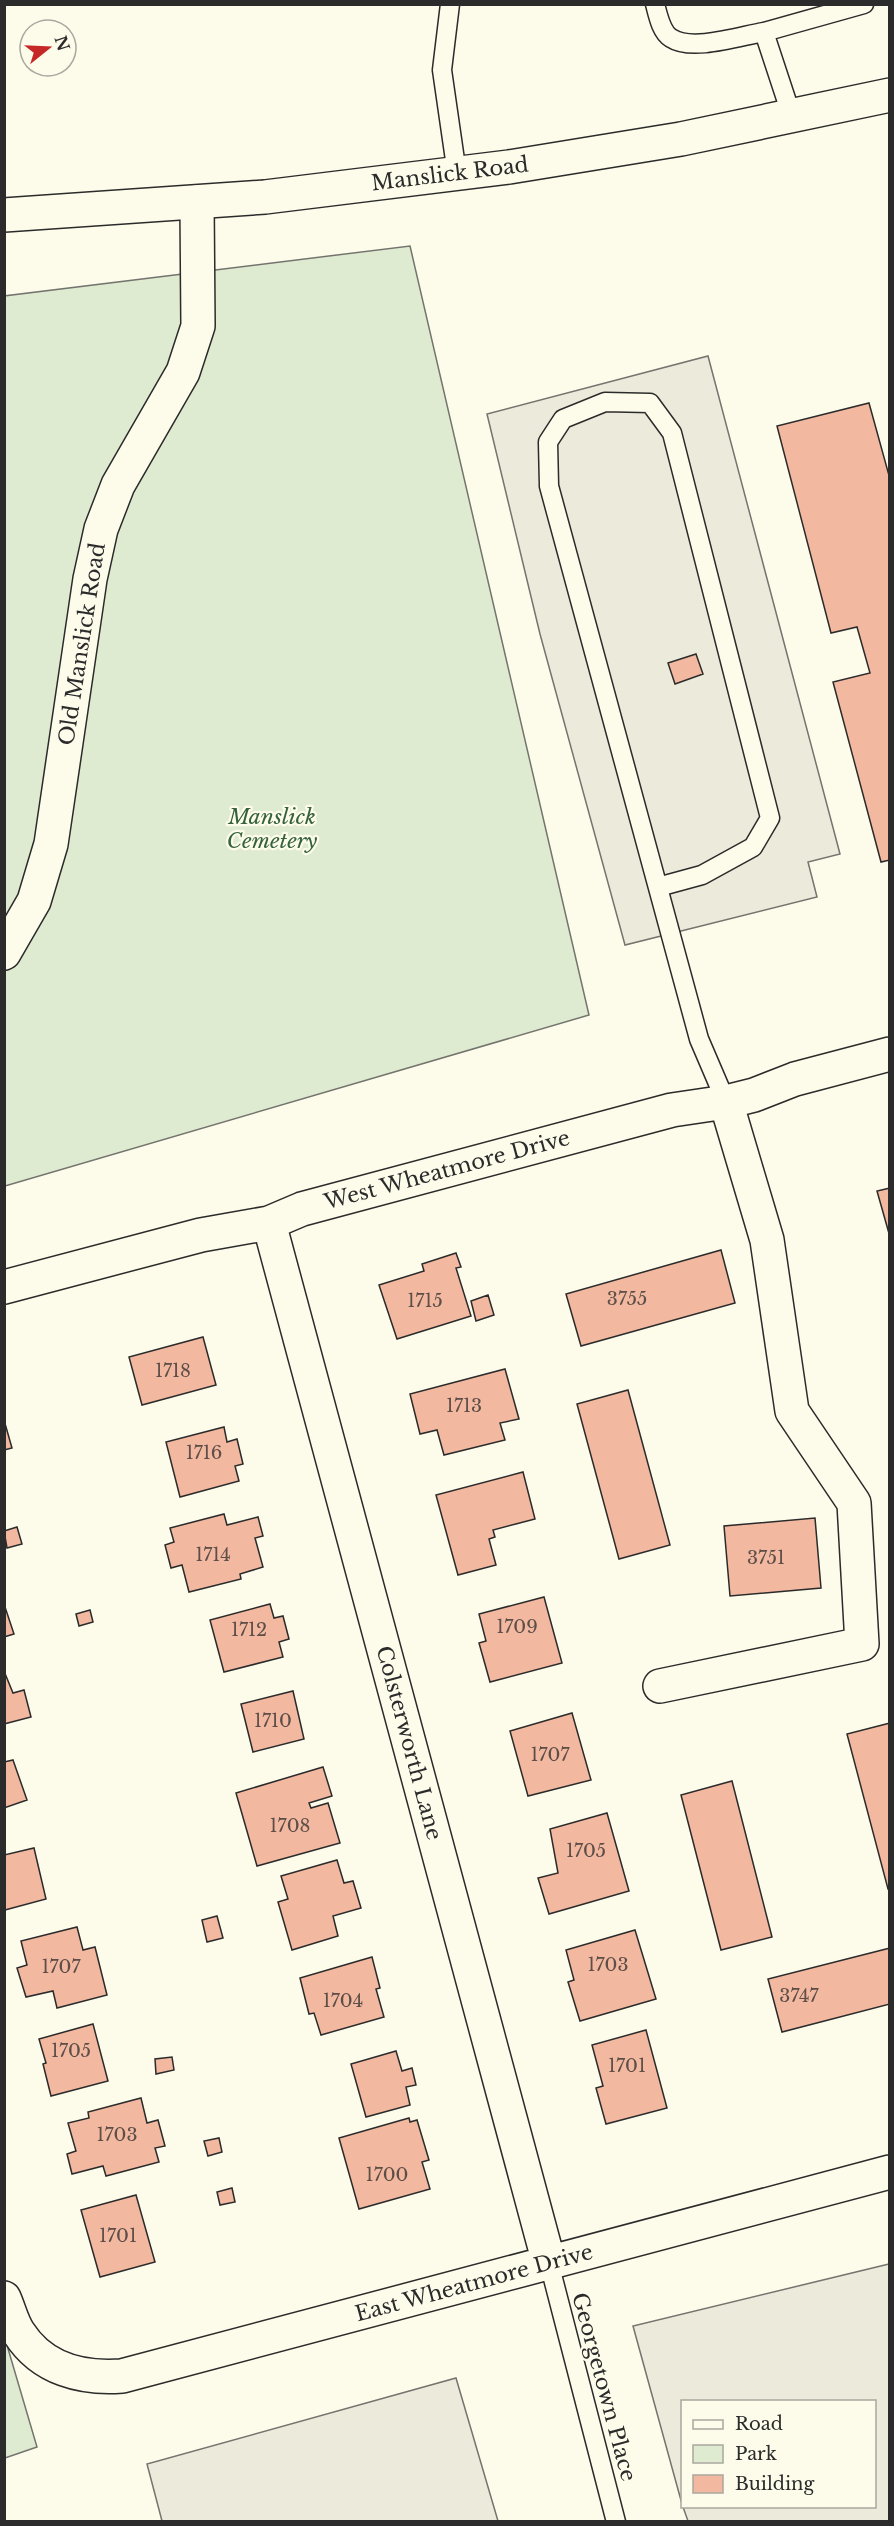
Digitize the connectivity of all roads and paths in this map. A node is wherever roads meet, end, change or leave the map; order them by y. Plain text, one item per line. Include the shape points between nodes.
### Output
1 (450, 4) edge
2 (655, 4) edge
3 (864, 4) edge
4 (840, 8) edge
5 (764, 32) junction
6 (890, 95) edge
7 (792, 117) junction
8 (457, 174) junction
9 (197, 202) junction
10 (4, 215) edge
11 (658, 887) junction
12 (4, 953) edge
13 (890, 1054) edge
14 (726, 1102) junction
15 (269, 1223) junction
16 (4, 1287) edge
17 (660, 1686) dead end
18 (890, 2172) edge
19 (549, 2263) junction
20 (4, 2298) edge
21 (616, 2522) edge

1 - 8 lane via 442,70
2 - 5 lane via 659,22 669,38 690,45
3 - 4 lane
4 - 5 lane
5 - 7 lane
6 - 7 street, Manslick Road
7 - 8 street, Manslick Road via 669,141
8 - 9 street, Manslick Road
9 - 10 street, Manslick Road
9 - 12 street, Old Manslick Road via 198,326 183,372 118,485 101,529 90,579 51,844 34,901
11 - 11 lane via 549,486 548,442 563,419 606,402 650,403 672,433 770,818 753,847 702,875
11 - 14 lane via 699,1039
13 - 14 street, West Wheatmore Drive via 795,1078
14 - 15 street, West Wheatmore Drive via 672,1110 302,1209
14 - 17 street via 767,1240 792,1411 854,1503 862,1644
15 - 16 street, West Wheatmore Drive via 201,1235
15 - 19 street, Colsterworth Lane
18 - 19 street, East Wheatmore Drive
19 - 20 street, East Wheatmore Drive via 122,2376 97,2378 71,2373 34,2351 18,2332
19 - 21 lane, Georgetown Place

